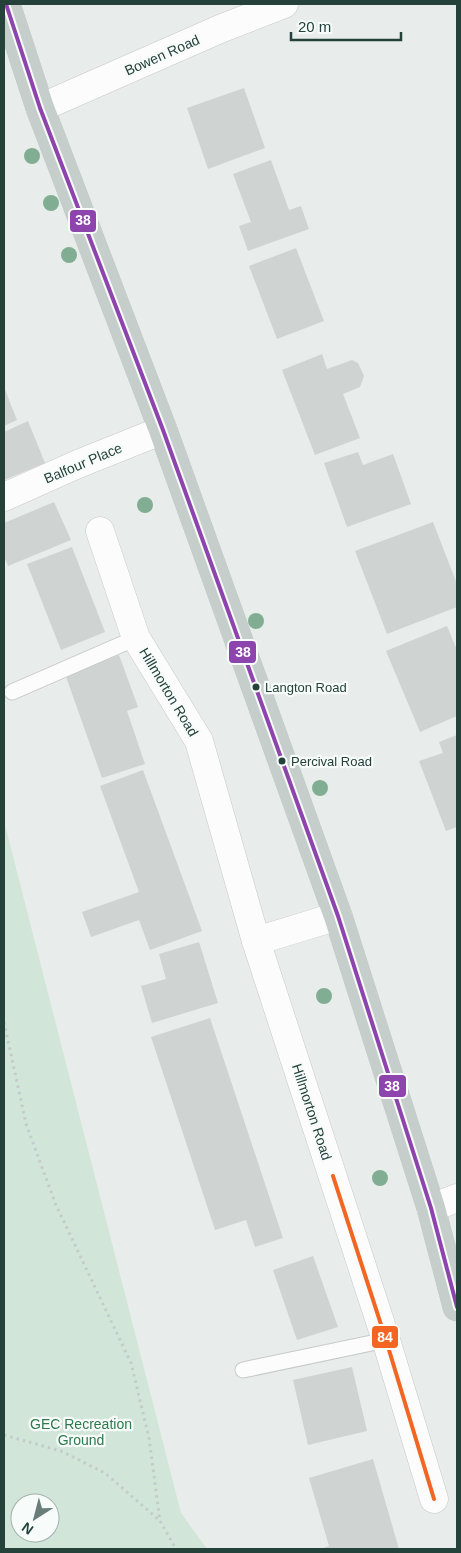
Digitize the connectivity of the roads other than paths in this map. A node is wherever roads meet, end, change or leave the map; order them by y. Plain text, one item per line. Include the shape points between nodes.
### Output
1 (6, 4) edge
2 (284, 4) edge
3 (40, 108) junction
4 (163, 430) junction
5 (4, 497) edge
6 (100, 531) dead end
7 (136, 638) junction
8 (12, 692) dead end
9 (338, 916) junction
10 (256, 942) junction
11 (457, 1198) edge
12 (431, 1208) junction
13 (457, 1307) edge
14 (386, 1340) junction
15 (243, 1370) dead end
16 (434, 1499) dead end

1 - 3 highway
2 - 3 street, Bowen Road
3 - 4 highway
4 - 5 street, Balfour Place
4 - 9 highway
6 - 7 street, Hillmorton Road
7 - 8 lane
7 - 10 street, Hillmorton Road via 199,741
9 - 10 street
9 - 12 highway
10 - 14 street, Hillmorton Road
11 - 12 street
12 - 13 highway
14 - 15 lane
14 - 16 street, Hillmorton Road

